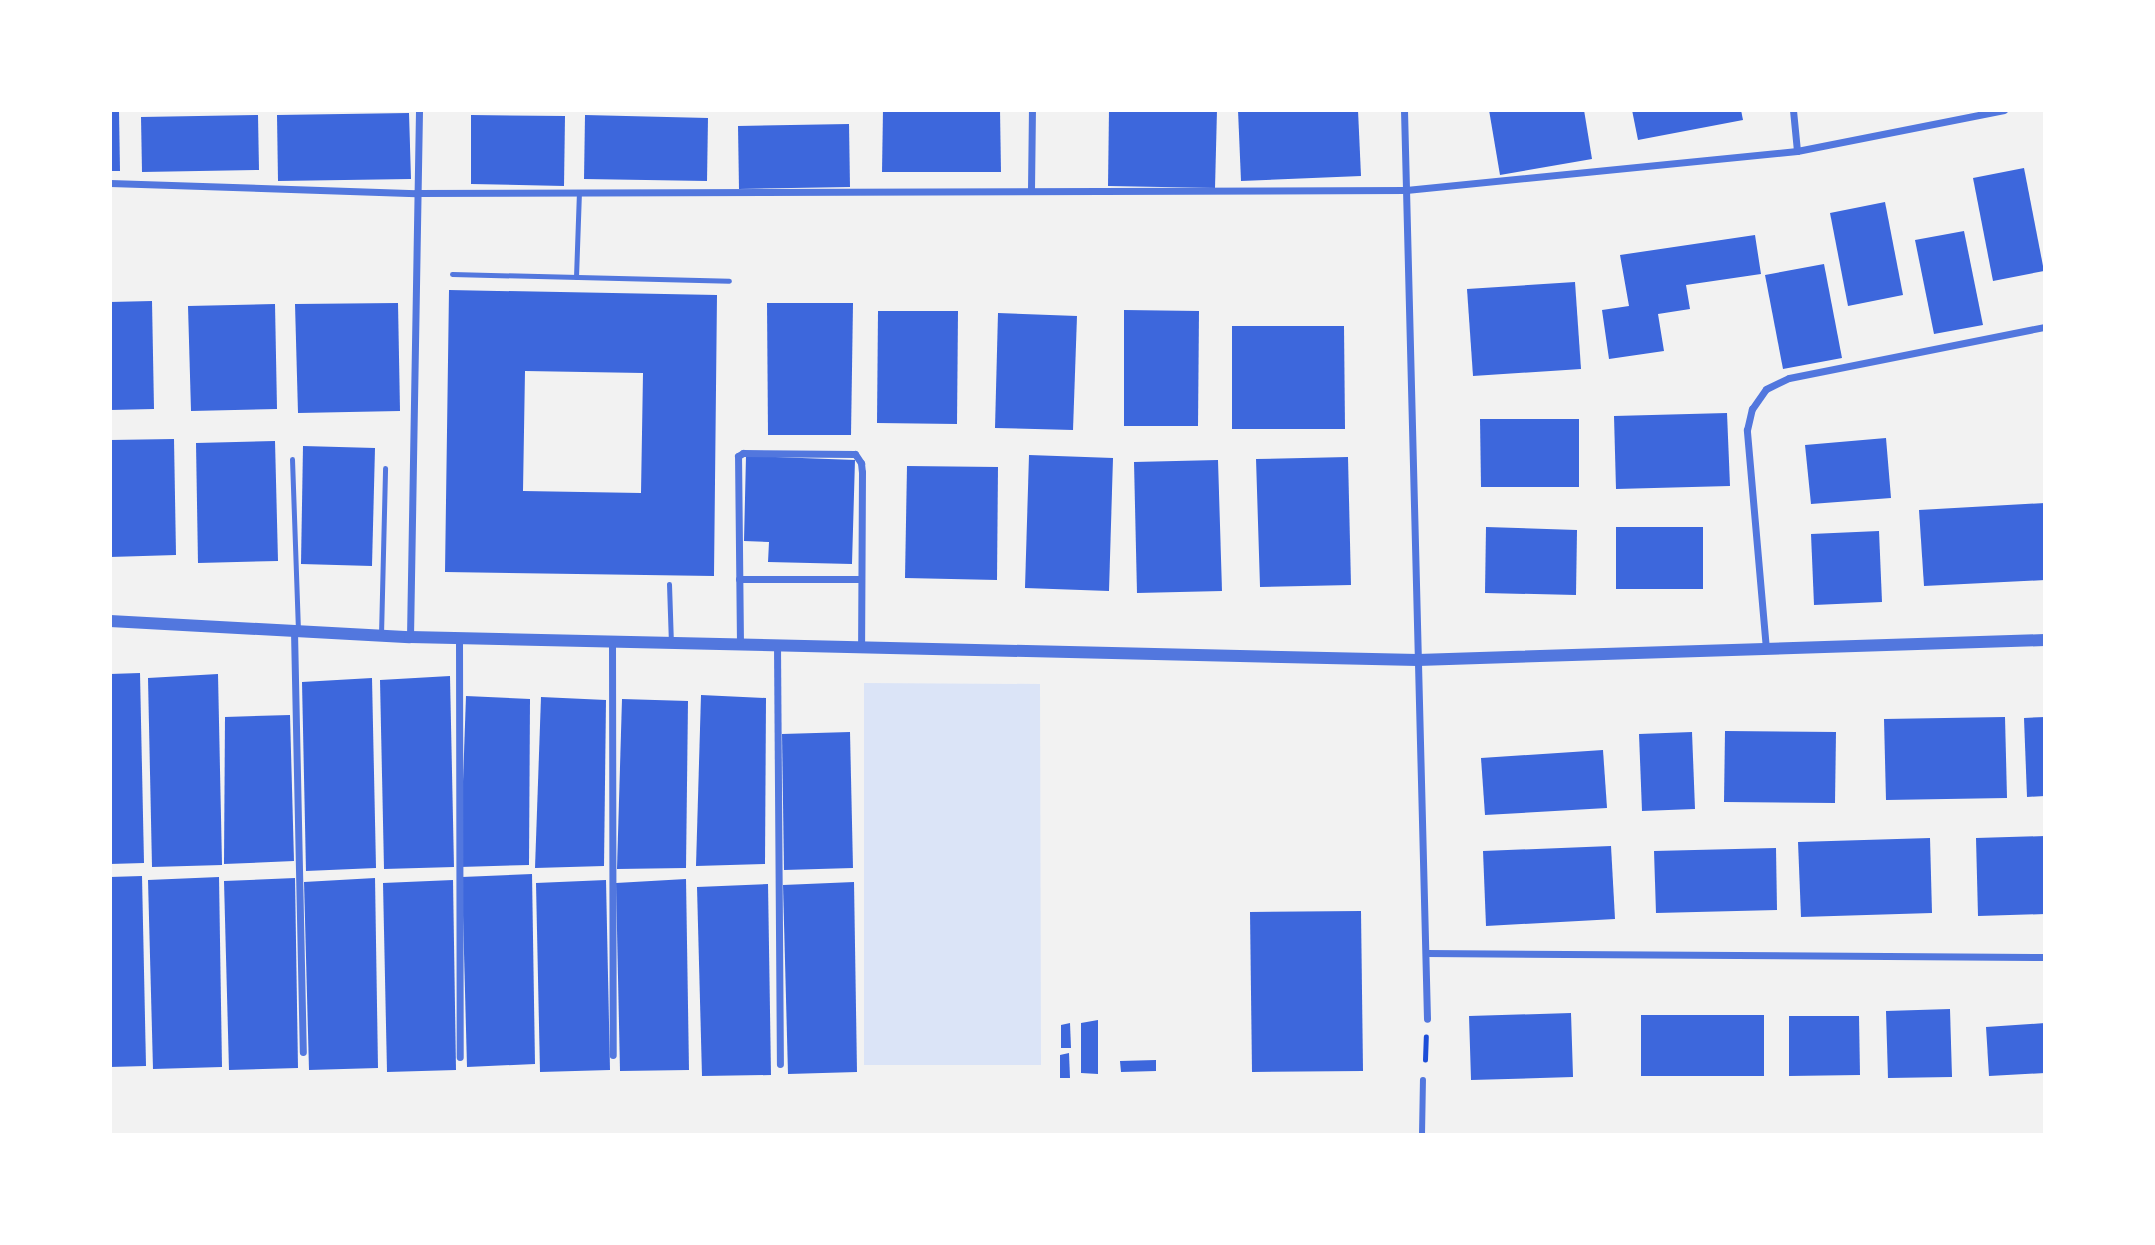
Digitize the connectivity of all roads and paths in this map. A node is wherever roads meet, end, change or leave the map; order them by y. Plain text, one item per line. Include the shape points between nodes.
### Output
1 (419, 110) edge
2 (1032, 110) edge
3 (1405, 110) edge
4 (1793, 110) edge
5 (2004, 110) edge
6 (1797, 151) junction
7 (110, 183) edge
8 (1031, 189) junction
9 (1406, 190) junction
10 (579, 192) junction
11 (416, 193) junction
12 (452, 274) dead end
13 (576, 277) junction
14 (729, 281) dead end
15 (2045, 327) edge
16 (292, 459) dead end
17 (385, 468) dead end
18 (739, 579) junction
19 (861, 579) junction
20 (669, 584) dead end
21 (110, 621) edge
22 (296, 632) junction
23 (381, 635) junction
24 (410, 637) junction
25 (459, 638) junction
26 (2045, 640) edge
27 (612, 641) junction
28 (671, 643) junction
29 (740, 644) junction
30 (777, 645) junction
31 (861, 647) junction
32 (1766, 649) junction
33 (1418, 660) junction
34 (1426, 953) junction
35 (2045, 957) edge
36 (1427, 1019) joint
37 (303, 1052) dead end
38 (613, 1055) dead end
39 (460, 1057) dead end
40 (780, 1064) dead end
41 (1423, 1080) joint
42 (1422, 1135) edge

1 - 11 street
2 - 8 street
3 - 9 street
4 - 6 street
5 - 6 street
6 - 9 street
7 - 11 street
8 - 9 street
8 - 10 street
9 - 33 street
10 - 11 street
10 - 13 lane
11 - 24 street
12 - 13 lane
13 - 14 lane
15 - 32 street via 1789,378 1766,389 1752,409 1747,430
16 - 22 lane
17 - 23 lane
18 - 19 street
18 - 19 street via 738,457 743,453 858,457 862,472
18 - 29 street
19 - 31 street
20 - 28 lane
21 - 22 street
22 - 23 street
22 - 37 street
23 - 24 street
24 - 25 street
25 - 27 street
25 - 39 street
26 - 32 street
27 - 28 street
27 - 38 street
28 - 29 street
29 - 30 street
30 - 31 street
30 - 40 street
31 - 33 street
32 - 33 street
33 - 34 street
34 - 35 street
34 - 36 street
36 - 41 path
41 - 42 street

